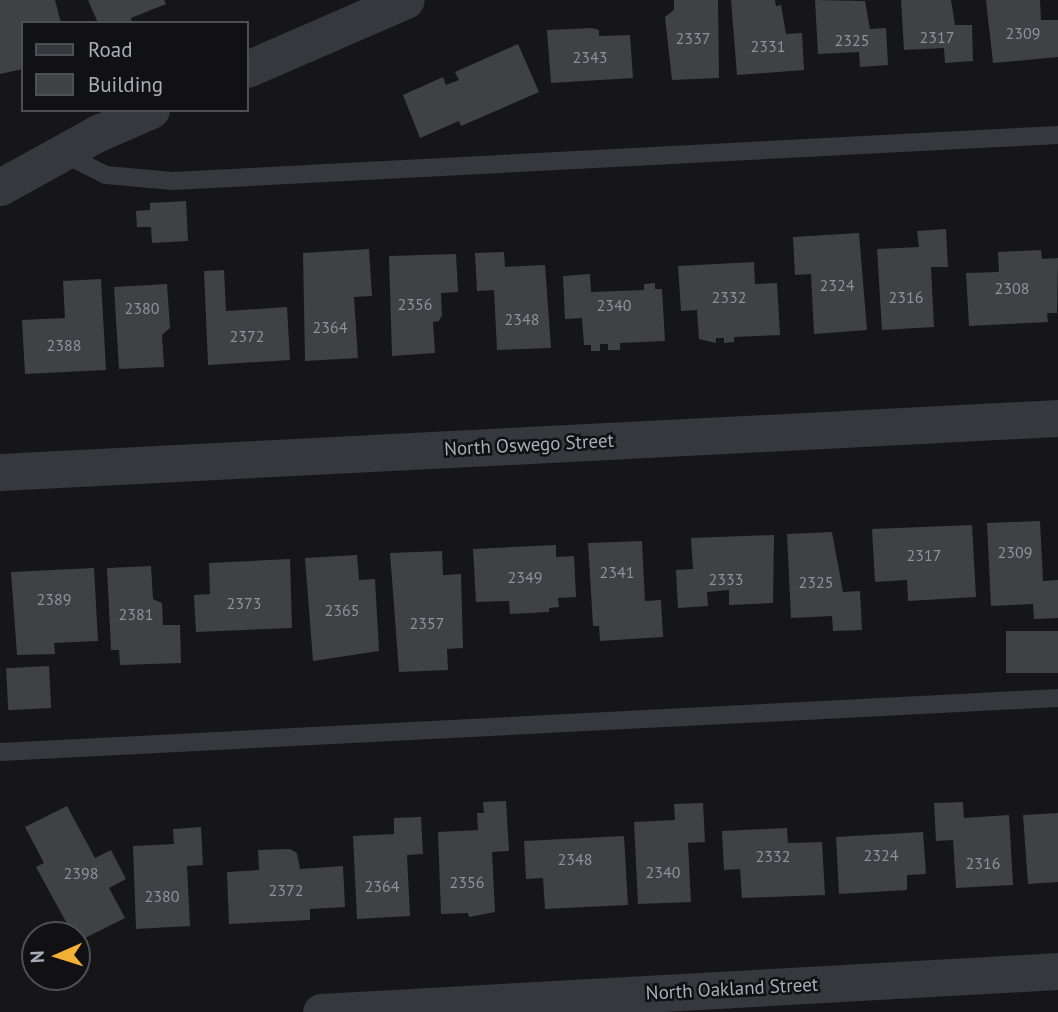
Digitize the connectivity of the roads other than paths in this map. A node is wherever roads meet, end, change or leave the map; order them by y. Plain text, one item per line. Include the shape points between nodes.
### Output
1 (406, 0) edge
2 (248, 69) edge
3 (147, 112) edge
4 (1058, 135) edge
5 (62, 153) junction
6 (0, 187) edge
7 (1058, 418) edge
8 (0, 472) edge
9 (1058, 698) edge
10 (0, 752) edge
11 (1058, 971) edge
12 (321, 1012) edge

1 - 2 street
3 - 5 street
4 - 5 lane via 173,181 106,174
5 - 6 street
7 - 8 street, North Oswego Street
9 - 10 lane
11 - 12 street, North Oakland Street

